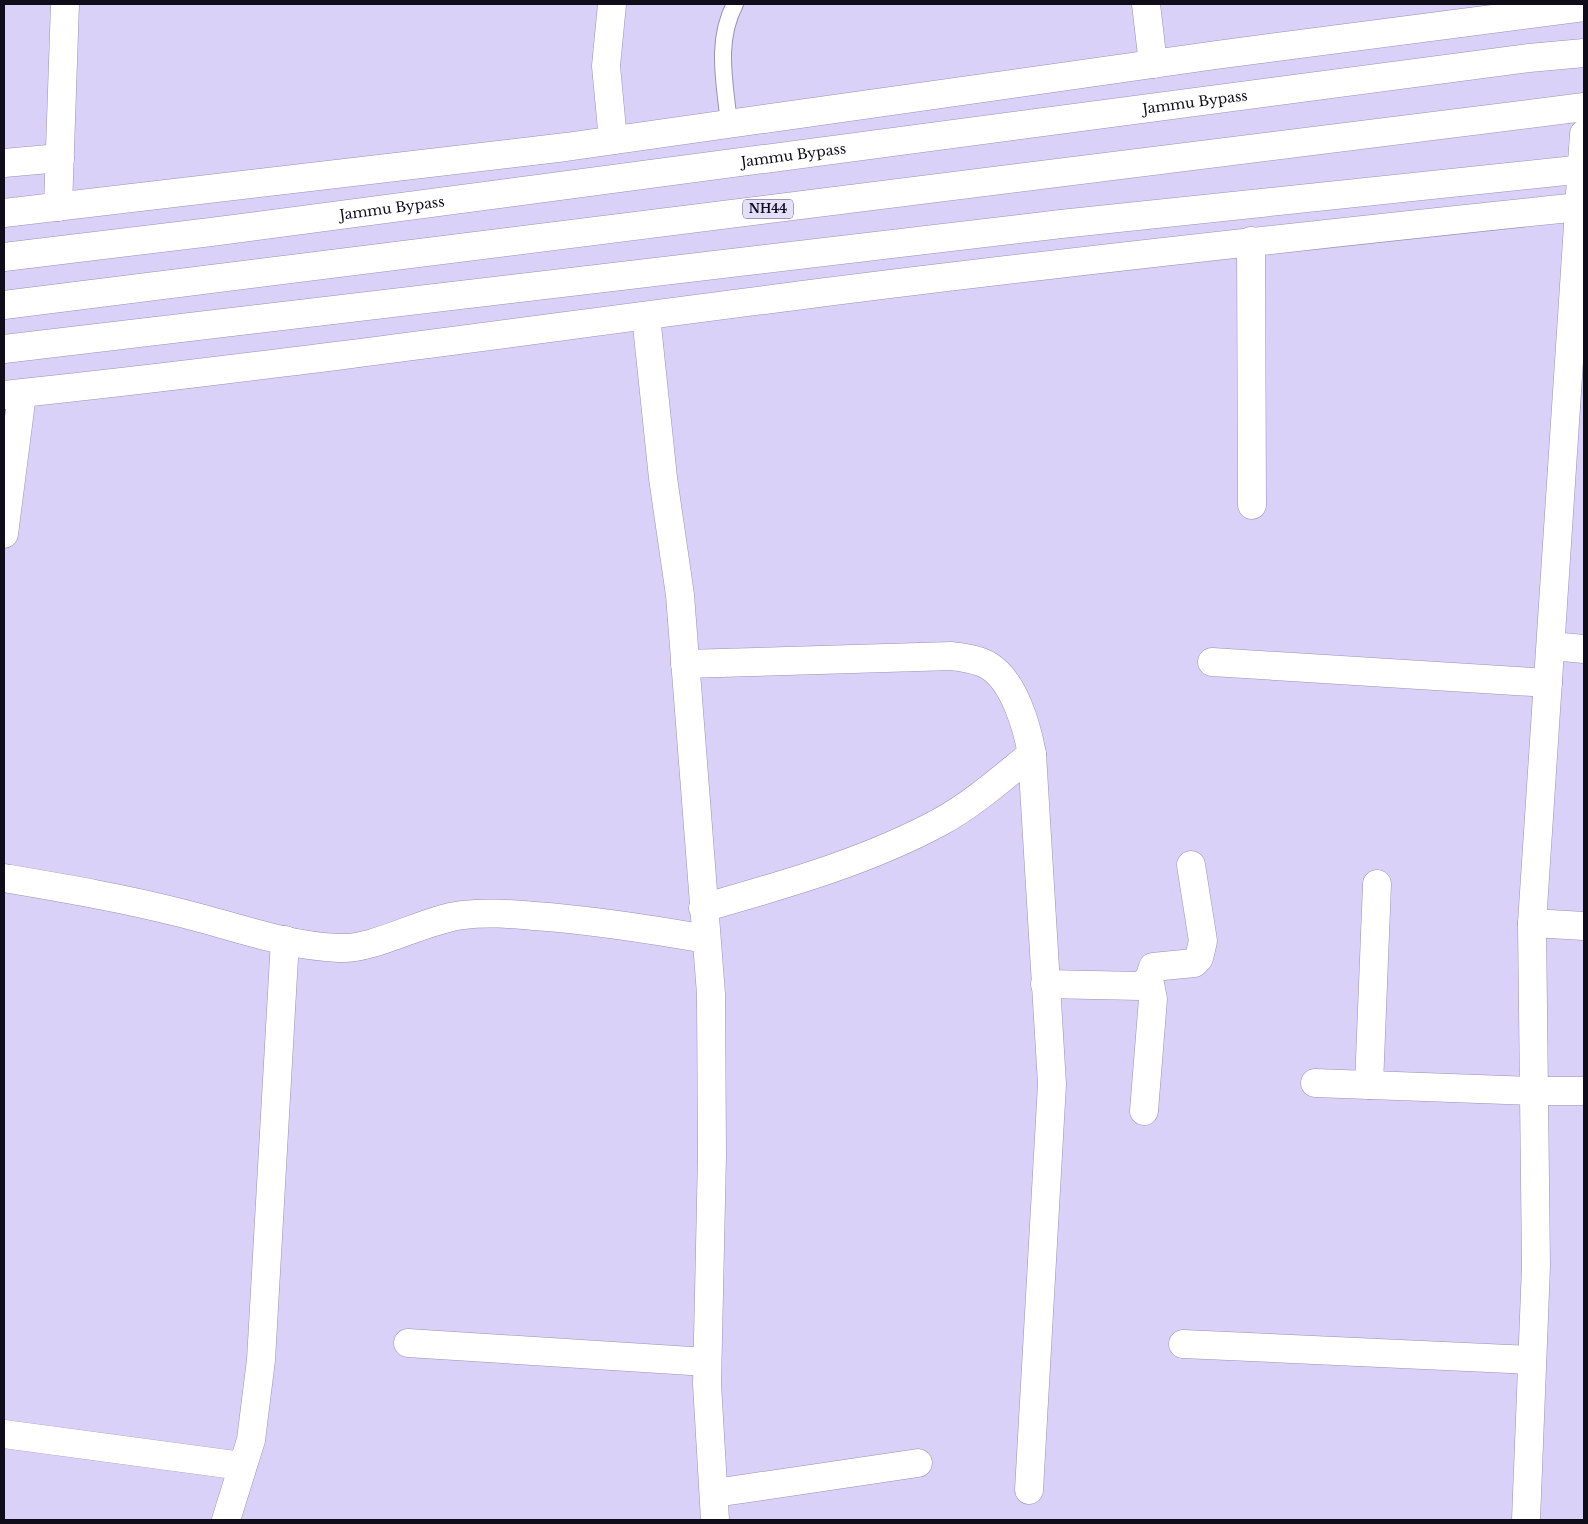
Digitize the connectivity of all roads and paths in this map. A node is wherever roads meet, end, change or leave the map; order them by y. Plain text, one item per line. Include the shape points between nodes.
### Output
1 (65, 4) edge
2 (612, 4) edge
3 (735, 4) edge
4 (1146, 4) edge
5 (1584, 7) edge
6 (1584, 53) edge
7 (1153, 64) junction
8 (1584, 107) edge
9 (730, 124) junction
10 (1584, 134) edge
11 (613, 140) junction
12 (60, 158) junction
13 (4, 163) edge
14 (1583, 169) edge
15 (58, 207) junction
16 (1579, 207) junction
17 (4, 213) edge
18 (1251, 241) junction
19 (4, 258) edge
20 (4, 305) edge
21 (646, 316) junction
22 (4, 349) edge
23 (13, 394) edge
24 (1252, 505) dead end
25 (4, 534) edge
26 (1551, 646) junction
27 (1584, 649) edge
28 (1212, 662) dead end
29 (685, 664) junction
30 (1548, 683) junction
31 (1032, 754) junction
32 (1190, 865) dead end
33 (4, 878) edge
34 (1377, 884) dead end
35 (703, 908) junction
36 (1532, 923) junction
37 (1584, 926) edge
38 (706, 939) junction
39 (285, 940) junction
40 (1149, 979) junction
41 (1045, 984) junction
42 (1315, 1083) dead end
43 (1369, 1085) junction
44 (1534, 1091) junction
45 (1584, 1091) edge
46 (1144, 1111) dead end
47 (408, 1342) dead end
48 (1184, 1344) dead end
49 (1532, 1360) junction
50 (707, 1362) junction
51 (4, 1434) edge
52 (918, 1463) dead end
53 (242, 1466) junction
54 (1029, 1490) dead end
55 (714, 1494) junction
56 (226, 1520) edge
57 (715, 1520) edge
58 (1526, 1520) edge

1 - 12 main road
2 - 11 main road via 606,66
3 - 9 lane via 724,33 722,59
4 - 7 main road
5 - 7 main road
6 - 19 main road, Jammu Bypass
7 - 9 main road
8 - 20 main road, NH44
9 - 11 main road
10 - 14 main road
11 - 15 main road
12 - 13 main road
12 - 15 main road
14 - 16 main road
14 - 22 main road via 1051,225
15 - 17 main road
16 - 18 main road
16 - 26 main road
18 - 21 main road
18 - 24 main road
21 - 23 main road via 303,361
21 - 29 main road via 663,478 680,595
23 - 25 main road
26 - 27 main road
26 - 30 main road
28 - 30 main road
29 - 31 main road via 943,656 974,660 990,666 1014,697 1028,729
29 - 35 main road
30 - 36 main road
31 - 35 main road via 941,821 895,845 782,885
31 - 41 main road
32 - 40 main road via 1202,951 1200,958 1194,962 1153,967
33 - 39 main road via 113,897
34 - 43 main road
35 - 38 main road
36 - 37 main road
36 - 44 main road
38 - 39 main road via 591,920 488,913 442,918 343,948
38 - 50 main road via 711,994 712,1155
39 - 53 main road via 262,1360 251,1440
40 - 41 main road via 1145,984 1134,986
40 - 46 main road via 1153,999
41 - 54 main road via 1052,1084
42 - 43 main road
43 - 44 main road
44 - 45 main road
44 - 49 main road via 1536,1266
47 - 50 main road
48 - 49 main road
49 - 58 main road
50 - 55 main road
51 - 53 main road
52 - 55 main road
53 - 56 main road
55 - 57 main road

